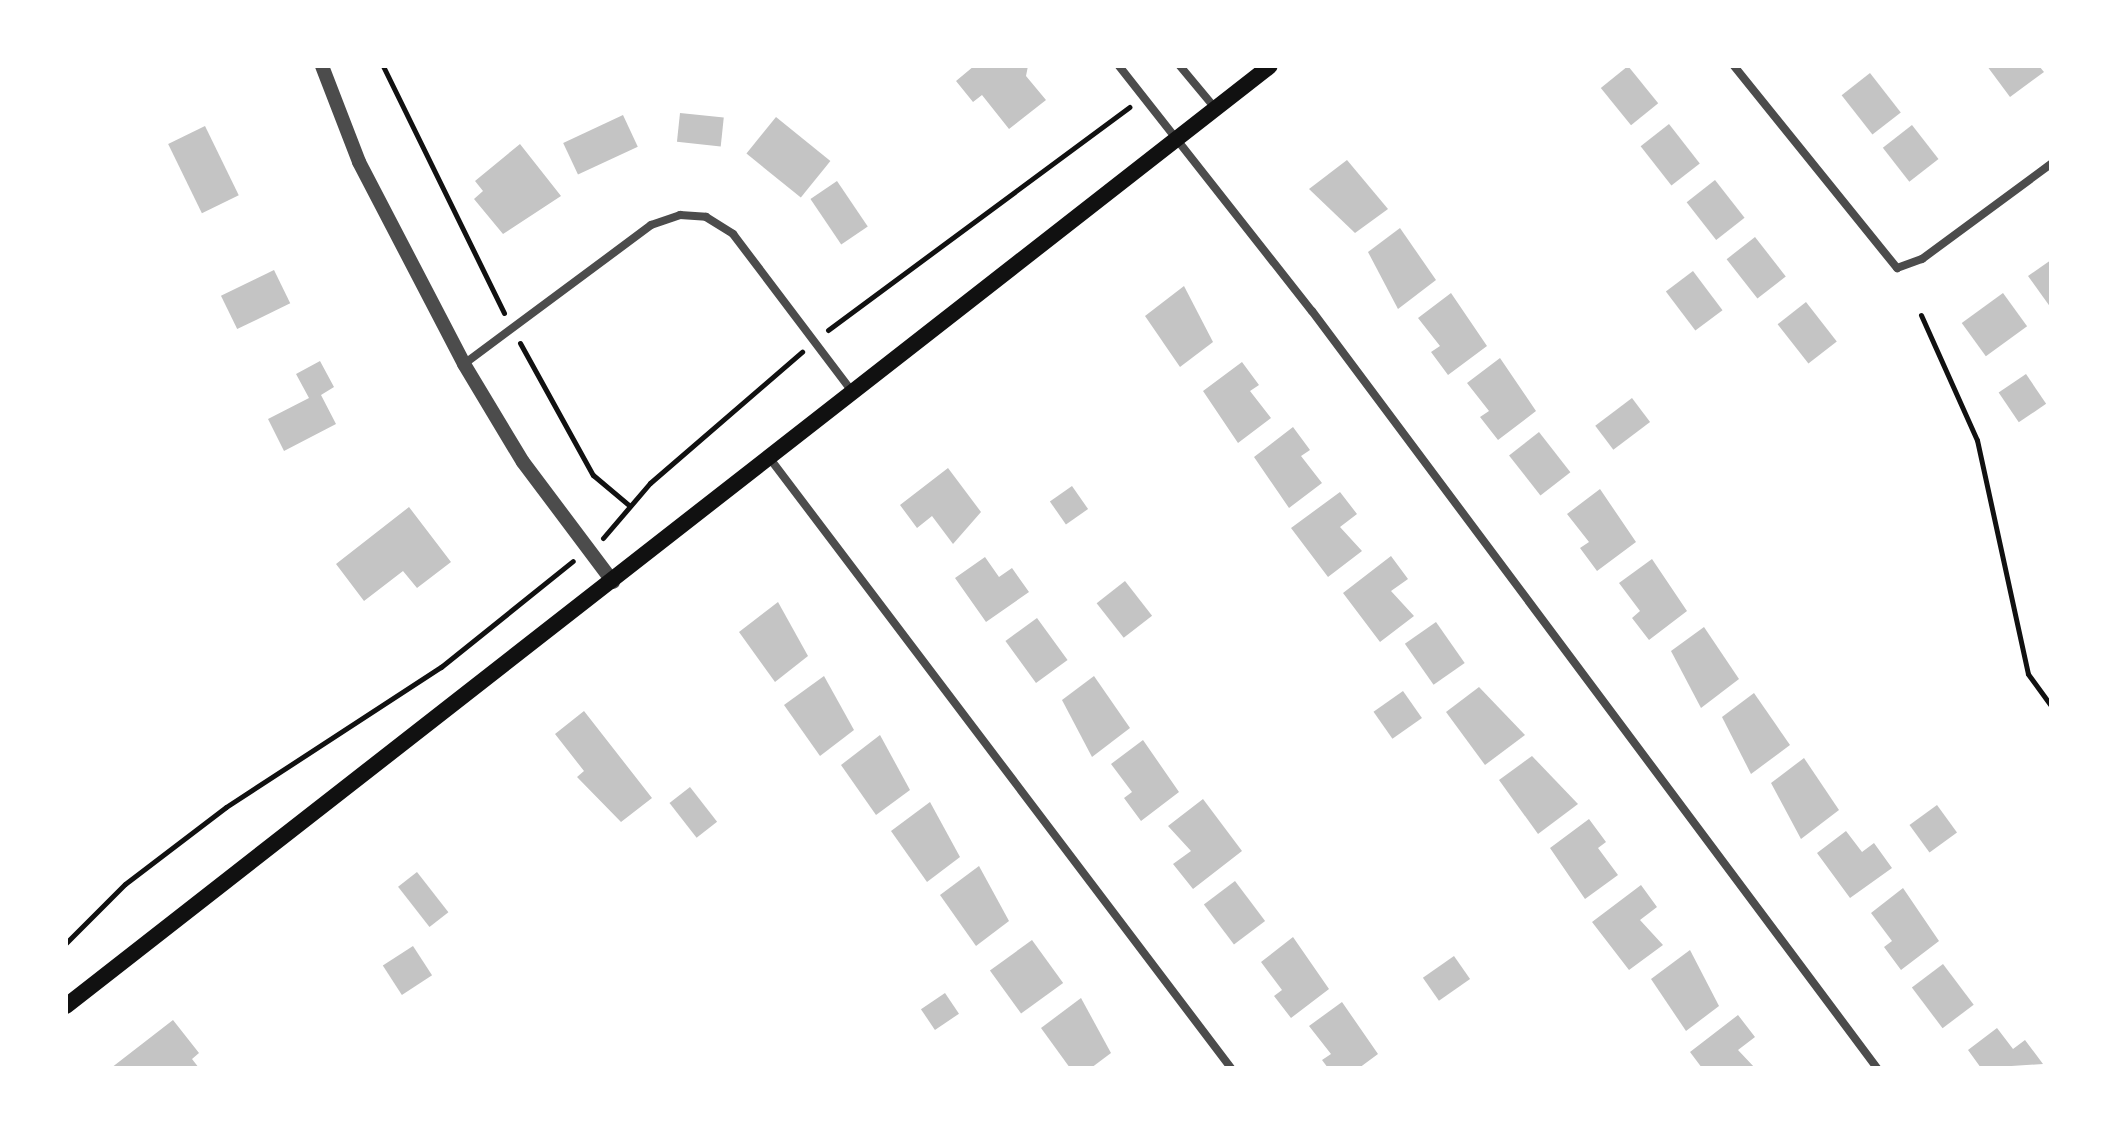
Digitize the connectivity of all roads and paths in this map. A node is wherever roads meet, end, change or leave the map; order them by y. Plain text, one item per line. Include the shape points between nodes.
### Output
1 (322, 66) edge
2 (383, 66) edge
3 (1119, 66) edge
4 (1180, 66) edge
5 (1270, 66) edge
6 (1734, 66) edge
7 (1142, 97) junction
8 (1216, 109) junction
9 (1176, 141) junction
10 (2051, 164) edge
11 (1921, 315) dead end
12 (512, 329) junction
13 (815, 341) junction
14 (464, 364) junction
15 (855, 396) junction
16 (771, 460) junction
17 (630, 506) junction
18 (588, 549) junction
19 (613, 582) junction
20 (2051, 706) edge
21 (66, 943) edge
22 (66, 1006) edge
23 (1231, 1068) edge
24 (1877, 1068) edge

1 - 14 street via 359,162
2 - 12 path
3 - 7 street
4 - 8 street
5 - 8 main road
6 - 10 street via 1897,268 1922,259
7 - 9 street
7 - 13 path
8 - 9 main road
9 - 15 main road
9 - 24 street via 1312,311
11 - 20 path via 1977,440 2028,674
12 - 13 street via 651,225 680,215 706,217 733,234
12 - 14 street
12 - 17 path via 593,475
13 - 15 street
13 - 17 path
14 - 18 street
15 - 16 main road
16 - 19 main road
16 - 23 street
17 - 18 path
18 - 19 street
18 - 21 path via 441,667 226,807 125,884
19 - 22 main road

